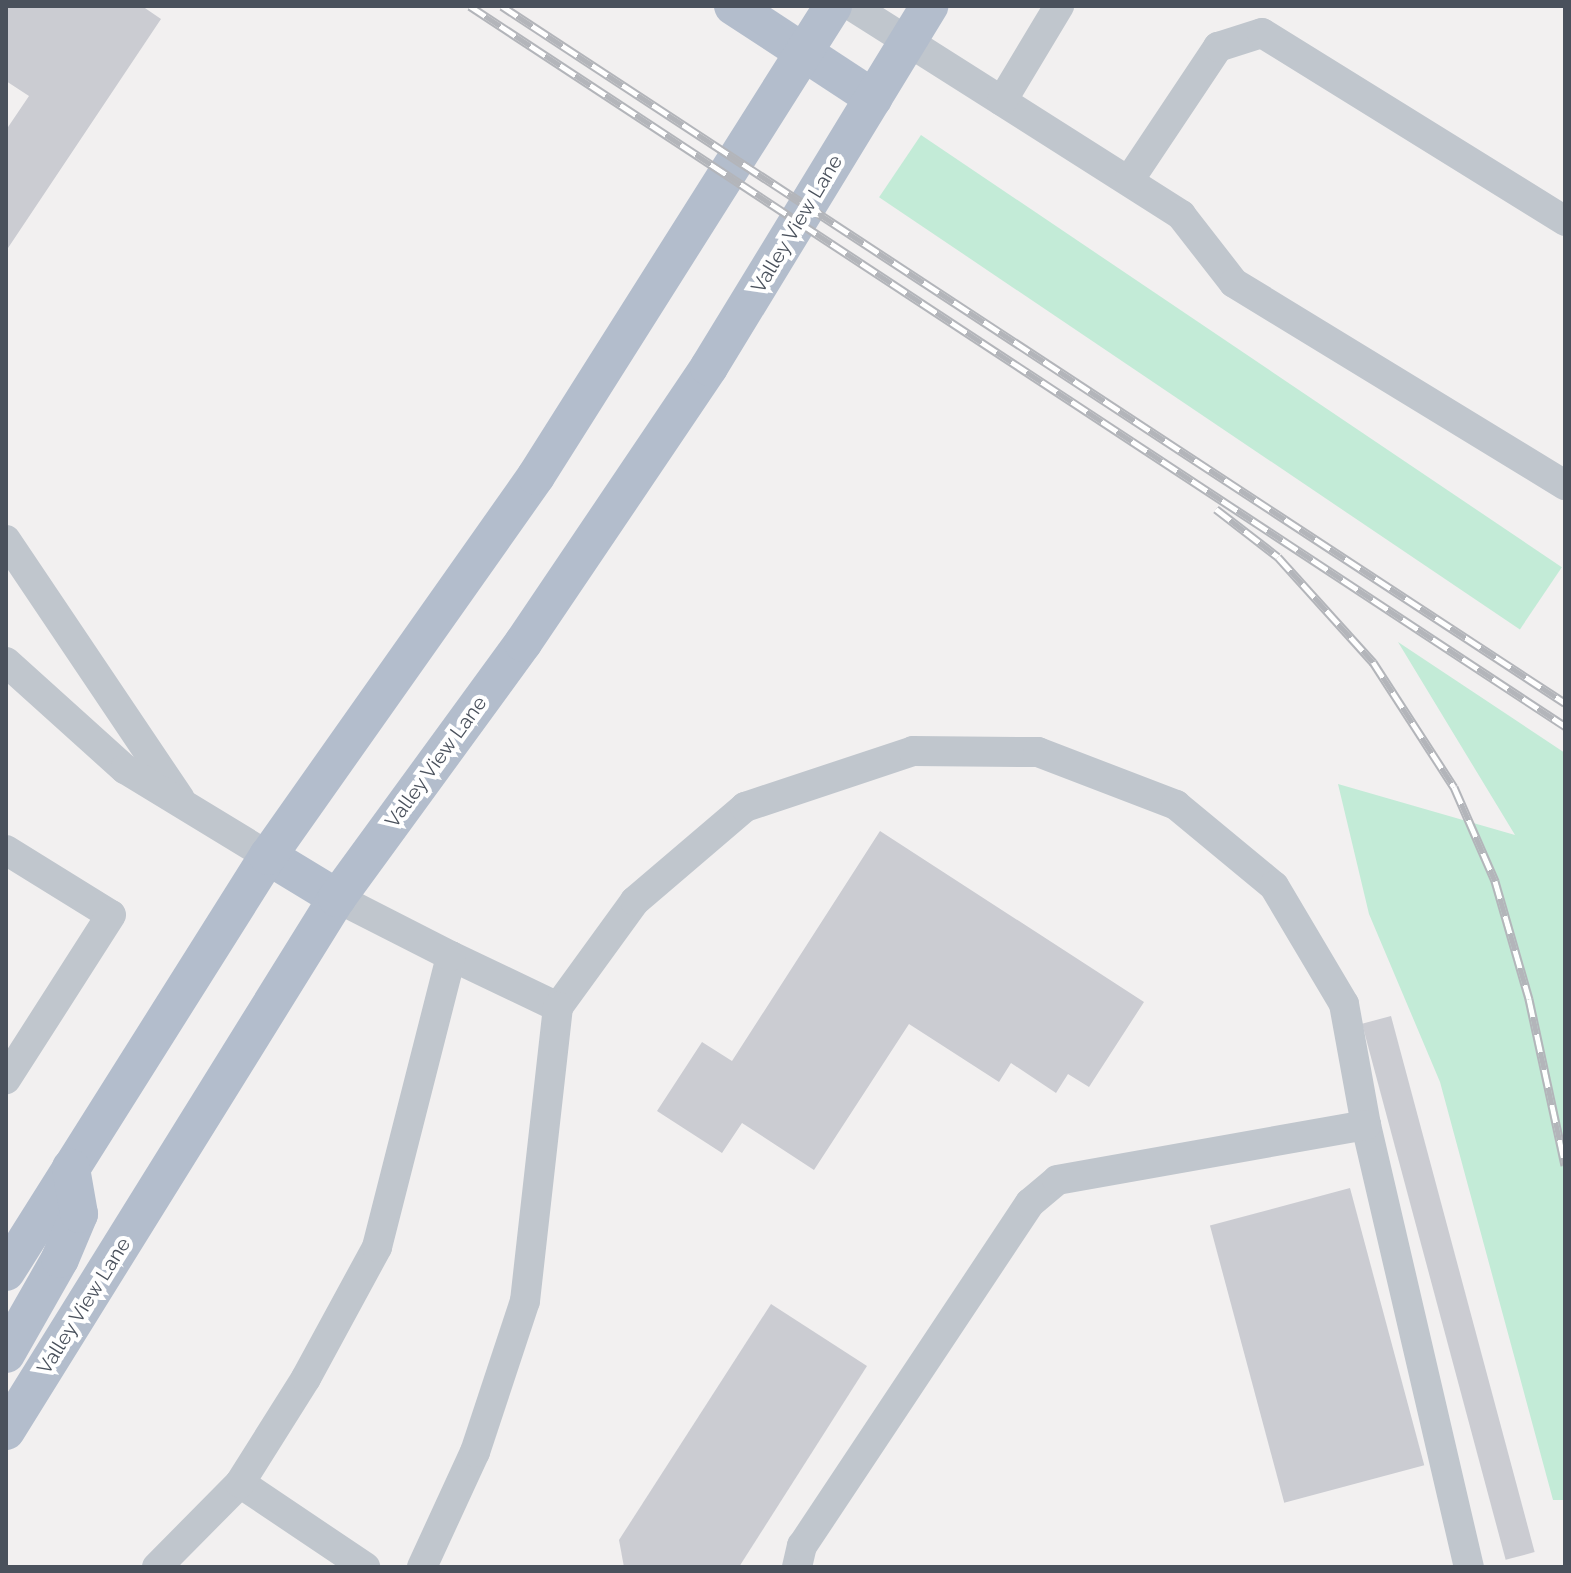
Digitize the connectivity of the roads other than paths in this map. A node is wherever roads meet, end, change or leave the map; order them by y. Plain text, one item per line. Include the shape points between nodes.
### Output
1 (733, 6) edge
2 (833, 6) edge
3 (852, 6) edge
4 (929, 6) edge
5 (1059, 6) edge
6 (908, 41) junction
7 (804, 53) junction
8 (873, 98) junction
9 (1002, 101) junction
10 (1130, 179) junction
11 (1565, 221) edge
12 (1565, 485) edge
13 (6, 540) edge
14 (6, 662) edge
15 (188, 811) junction
16 (6, 850) edge
17 (268, 856) junction
18 (337, 898) junction
19 (451, 956) junction
20 (558, 1007) junction
21 (6, 1079) edge
22 (1366, 1125) junction
23 (71, 1168) junction
24 (6, 1272) edge
25 (6, 1354) edge
26 (6, 1431) edge
27 (240, 1483) junction
28 (157, 1567) edge
29 (365, 1567) edge
30 (422, 1567) edge
31 (797, 1567) edge
32 (1469, 1567) edge

1 - 7 main road
2 - 7 main road
3 - 6 lane
4 - 6 main road, Valley View Lane
5 - 9 lane
6 - 8 main road, Valley View Lane
6 - 9 lane
7 - 8 main road
7 - 17 main road via 536,476
8 - 18 main road, Valley View Lane via 647,463
9 - 10 lane
10 - 11 lane via 1218,47 1262,33
10 - 12 lane via 1181,215 1234,283
13 - 15 lane
14 - 15 lane via 125,769
15 - 17 lane
16 - 21 lane via 111,915
17 - 18 main road
17 - 23 main road
18 - 19 lane
18 - 26 main road, Valley View Lane
19 - 20 lane
19 - 27 lane via 377,1247 306,1378
20 - 22 lane via 635,901 745,807 913,751 1038,752 1176,805 1274,886 1344,1004
20 - 30 lane via 525,1301 475,1452
22 - 31 lane via 1057,1180 1030,1203 802,1546
22 - 32 lane
23 - 24 main road
23 - 25 main road via 79,1214
27 - 28 lane
27 - 29 lane

